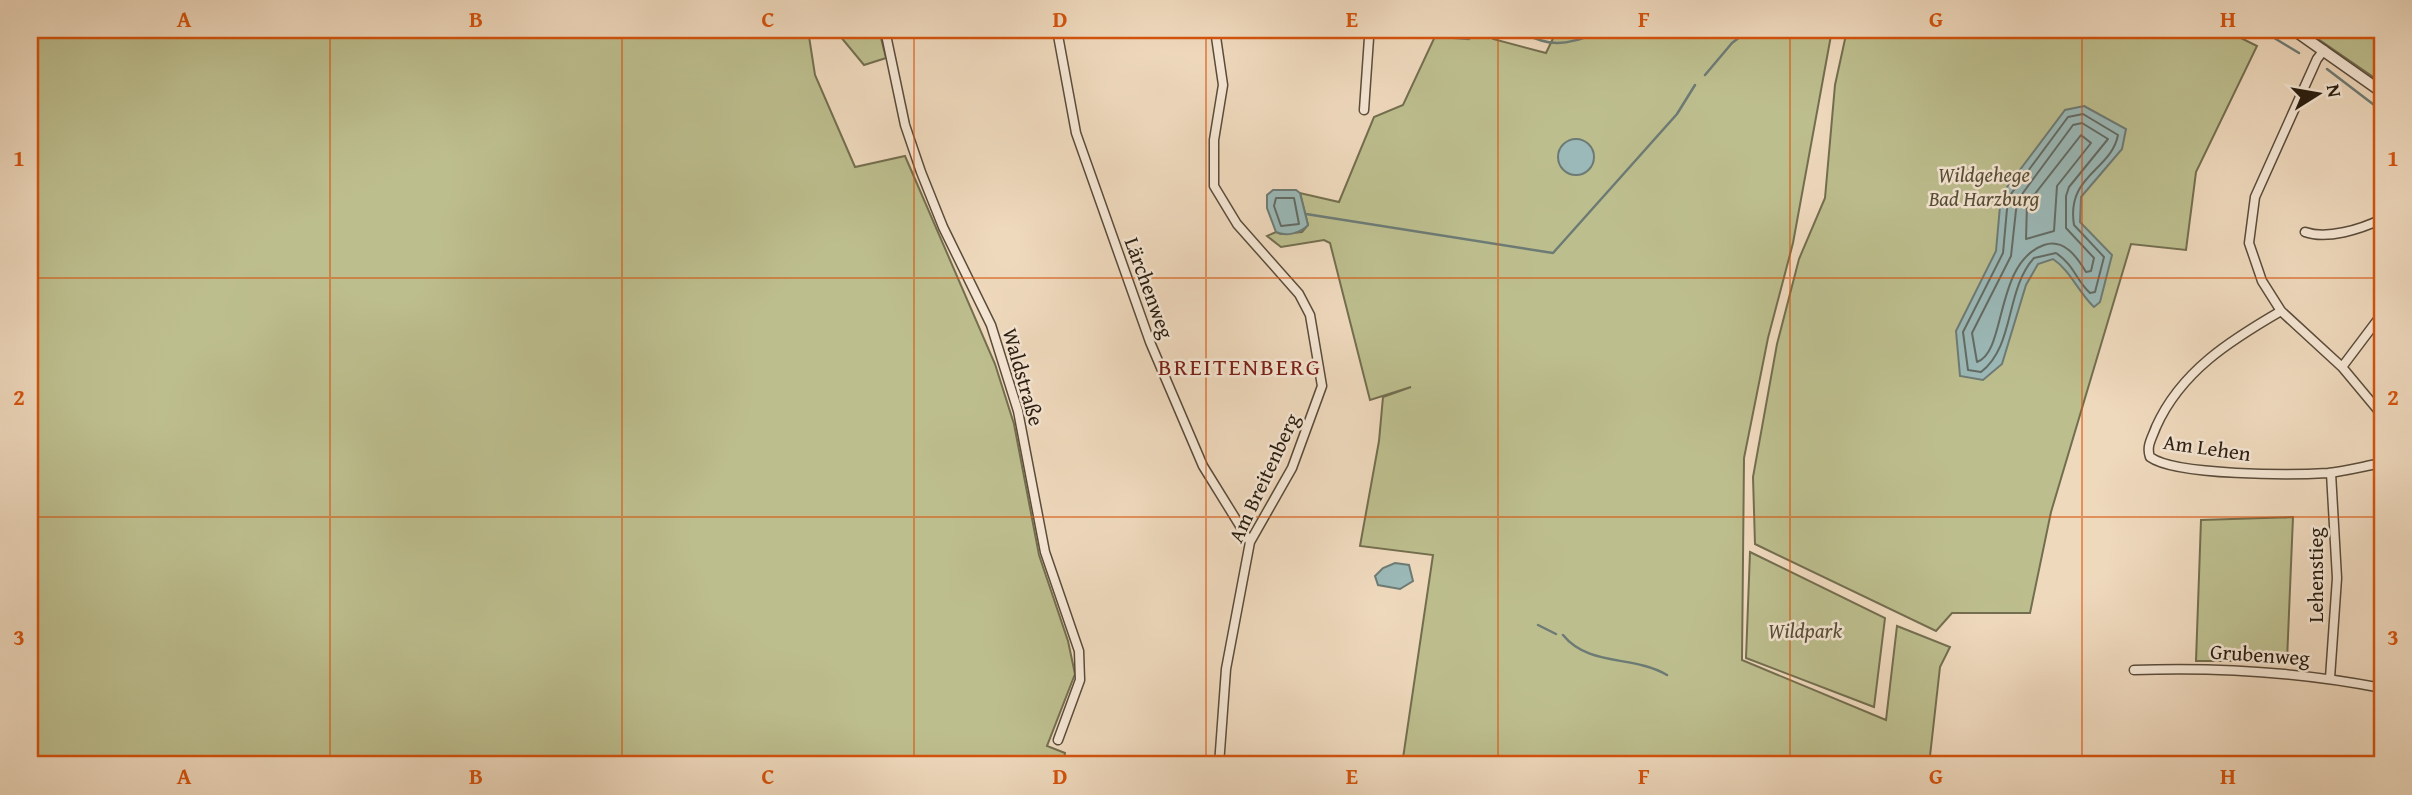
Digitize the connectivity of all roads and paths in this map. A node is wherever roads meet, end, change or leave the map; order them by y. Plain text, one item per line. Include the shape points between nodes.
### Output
1 (885, 30) edge
2 (1057, 30) edge
3 (1215, 30) edge
4 (1366, 30) edge
5 (2294, 30) edge
6 (2324, 50) junction
7 (2382, 92) edge
8 (1364, 110) dead end
9 (2382, 219) edge
10 (2305, 232) dead end
11 (2281, 311) junction
12 (2382, 314) edge
13 (2342, 367) junction
14 (2382, 415) edge
15 (2382, 463) edge
16 (2330, 473) junction
17 (1250, 542) junction
18 (2134, 670) dead end
19 (2330, 678) junction
20 (2382, 688) edge
21 (1058, 740) dead end
22 (1219, 765) edge

1 - 21 street, Waldstraße via 905,125 921,172 991,325 1007,374 1045,552 1079,651 1080,680
2 - 17 street, Lärchenweg via 1076,133 1150,342 1203,467
3 - 17 street, Am Breitenberg via 1223,85 1214,140 1214,186 1237,224 1299,294 1310,315 1322,386 1292,468
4 - 8 street via 1370,38
5 - 6 street
6 - 7 street
6 - 11 street via 2255,197 2249,243 2262,281
9 - 10 street via 2315,236
11 - 13 street
11 - 16 street, Am Lehen via 2212,355 2192,374 2160,419 2148,451 2153,460 2197,469
12 - 13 street
13 - 14 street
15 - 16 street, Am Lehen
16 - 19 street, Lehenstieg via 2337,578
17 - 22 street, Am Breitenberg via 1226,669
18 - 19 street, Grubenweg via 2190,668
19 - 20 street, Grubenweg

